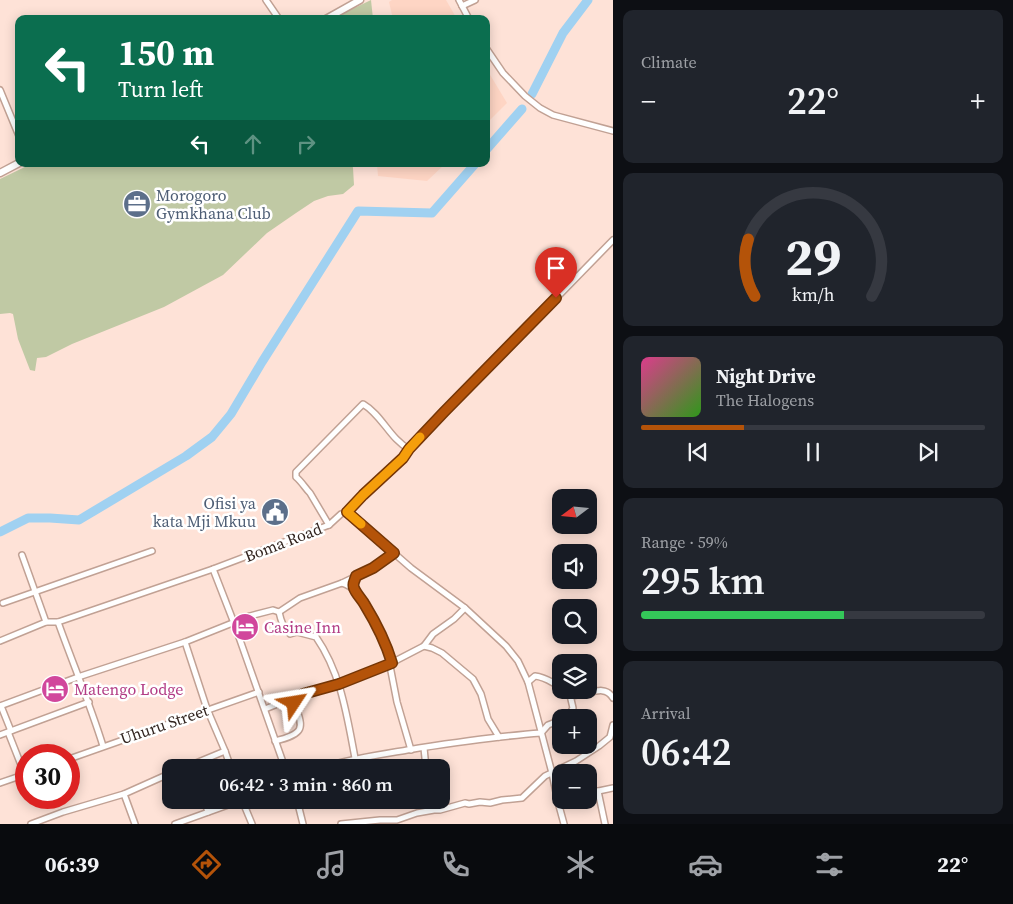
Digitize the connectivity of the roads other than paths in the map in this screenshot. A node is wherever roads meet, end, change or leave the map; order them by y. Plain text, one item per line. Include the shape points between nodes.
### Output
1 (266, 0) edge
2 (360, 0) edge
3 (459, 0) edge
4 (475, 0) edge
5 (462, 6) junction
6 (276, 15) edge
7 (333, 15) edge
8 (467, 15) edge
9 (490, 54) edge
10 (0, 90) edge
11 (15, 126) edge
12 (613, 131) edge
13 (15, 165) edge
14 (0, 173) edge
15 (613, 240) edge
16 (409, 449) junction
17 (347, 512) junction
18 (329, 524) junction
19 (152, 551) dead end
20 (394, 553) junction
21 (22, 555) dead end
22 (213, 569) junction
23 (356, 576) junction
24 (342, 583) junction
25 (355, 591) junction
26 (35, 592) junction
27 (3, 603) dead end
28 (465, 608) junction
29 (279, 612) junction
30 (46, 622) junction
31 (58, 622) junction
32 (234, 623) junction
33 (0, 641) edge
34 (185, 642) junction
35 (424, 646) junction
36 (391, 665) junction
37 (78, 677) junction
38 (528, 682) junction
39 (552, 682) edge
40 (339, 684) junction
41 (597, 690) edge
42 (259, 692) junction
43 (613, 698) edge
44 (293, 699) junction
45 (89, 702) junction
46 (0, 706) edge
47 (207, 709) junction
48 (265, 709) junction
49 (552, 723) edge
50 (613, 725) edge
51 (11, 731) junction
52 (542, 733) junction
53 (0, 735) edge
54 (499, 737) junction
55 (276, 742) junction
56 (103, 746) junction
57 (424, 748) junction
58 (15, 750) edge
59 (411, 750) junction
60 (225, 751) junction
61 (80, 754) edge
62 (355, 758) junction
63 (207, 759) edge
64 (228, 759) edge
65 (282, 759) edge
66 (352, 759) edge
67 (425, 759) edge
68 (570, 764) edge
69 (552, 773) joint
70 (162, 777) edge
71 (15, 779) edge
72 (0, 784) edge
73 (613, 788) edge
74 (598, 791) joint
75 (124, 794) junction
76 (207, 809) edge
77 (216, 809) edge
78 (246, 809) edge
79 (299, 809) edge
80 (561, 809) edge
81 (208, 812) junction
82 (31, 824) edge
83 (134, 824) edge
84 (175, 824) edge
85 (252, 824) edge
86 (303, 824) edge
87 (341, 824) edge
88 (564, 824) edge
89 (605, 824) edge

1 - 6 street
2 - 7 street
3 - 5 street
4 - 5 street
5 - 8 street
9 - 12 street via 503,73 534,104 553,115
10 - 11 street
13 - 14 street
15 - 16 street, Boma Road
16 - 17 street, Boma Road
16 - 18 street via 401,445 371,409 363,404 360,406 296,472 296,477
17 - 18 street, Boma Road
17 - 20 street
18 - 22 street, Boma Road
19 - 26 street
20 - 23 street
20 - 28 street
21 - 26 street
22 - 31 street, Boma Road
22 - 32 street
23 - 24 street
23 - 25 street
24 - 25 street
24 - 29 street via 300,598
25 - 36 street via 376,624 389,652
26 - 27 street
26 - 30 street
28 - 35 street via 433,634
28 - 38 street via 513,654
29 - 32 street via 273,610
29 - 40 street via 282,625 290,634 297,632 316,637
30 - 31 street, Boma Road
30 - 33 street, Boma Road
31 - 37 street
32 - 34 street
32 - 42 street
34 - 37 street
34 - 47 street
35 - 36 street
35 - 54 street via 442,653 473,680 488,719
36 - 40 street
36 - 59 street via 397,702
37 - 45 street
37 - 46 street
38 - 39 street via 535,676
38 - 52 street
40 - 44 street
40 - 62 street
41 - 43 street via 608,692
42 - 47 street, Uhuru Street
42 - 48 street
44 - 48 street
44 - 55 street via 300,730
45 - 51 street
45 - 56 street
46 - 51 street
47 - 56 street, Uhuru Street
47 - 60 street
48 - 55 street
49 - 52 street
50 - 68 street via 610,736 599,746
51 - 53 street
51 - 58 street via 8,732
52 - 54 street
52 - 69 street
54 - 57 street
55 - 65 street
56 - 61 street, Uhuru Street
57 - 59 street
57 - 67 street
59 - 62 street
60 - 63 street
60 - 64 street
62 - 66 street
69 - 87 street via 522,798 465,803 417,812 397,820
70 - 75 street
71 - 72 street
73 - 74 street
74 - 89 street
75 - 82 street
75 - 83 street
76 - 81 street
77 - 81 street
78 - 85 street
79 - 86 street
80 - 88 street
81 - 84 street

